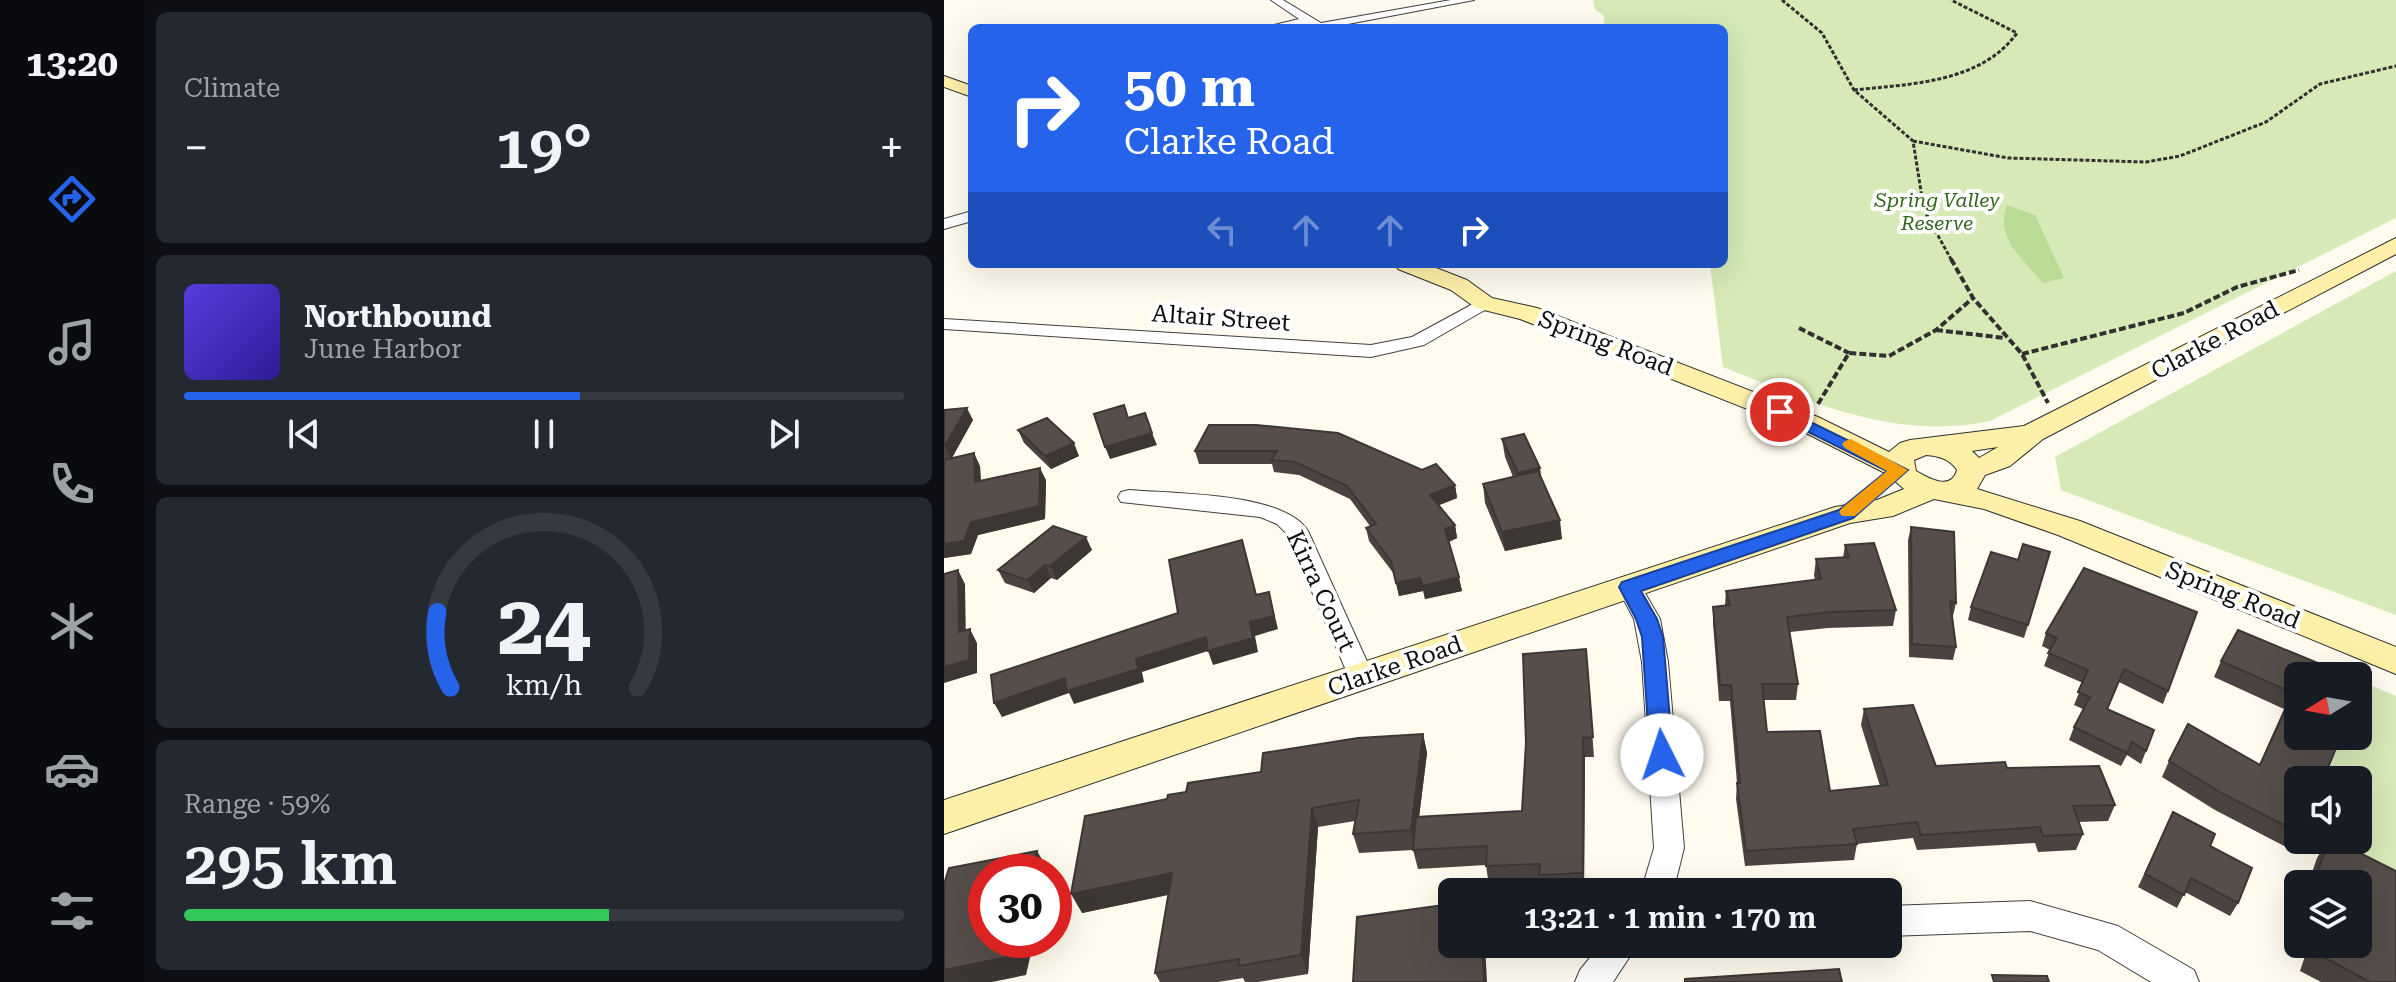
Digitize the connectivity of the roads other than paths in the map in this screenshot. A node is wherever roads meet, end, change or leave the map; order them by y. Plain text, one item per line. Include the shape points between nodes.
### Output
1 (1276, 0) edge
2 (1469, 0) edge
3 (1316, 24) edge
4 (1324, 24) edge
5 (944, 81) edge
6 (968, 90) edge
7 (968, 217) edge
8 (944, 224) edge
9 (2396, 245) edge
10 (1420, 268) edge
11 (1484, 303) junction
12 (944, 324) edge
13 (1808, 423) junction
14 (2045, 428) junction
15 (1930, 447) junction
16 (1898, 469) junction
17 (1972, 472) junction
18 (1934, 491) junction
19 (1129, 497) dead end
20 (1846, 514) junction
21 (2069, 528) junction
22 (1629, 587) junction
23 (2396, 661) edge
24 (1361, 677) junction
25 (944, 817) edge
26 (1661, 878) edge
27 (1902, 921) edge
28 (1611, 958) edge
29 (1592, 982) edge
30 (2182, 982) edge

1 - 3 street
2 - 4 street
5 - 6 main road
7 - 8 street
9 - 14 main road, Clarke Road
10 - 11 main road, Spring Road
11 - 12 street, Altair Street via 1418,341 1371,351
11 - 13 main road, Spring Road via 1521,310
13 - 15 main road, Spring Road
13 - 16 main road, Spring Road
14 - 15 main road, Clarke Road
14 - 17 main road, Clarke Road via 2000,460
15 - 16 main road, Clarke Road via 1904,453
15 - 17 main road, Spring Road via 1963,457
16 - 18 main road, Spring Road via 1910,482
16 - 20 main road, Clarke Road
17 - 18 main road, Clarke Road via 1961,487
17 - 21 main road, Spring Road
18 - 20 main road, Clarke Road via 1882,509
18 - 21 main road, Spring Road via 1990,501
19 - 24 street, Kirra Court via 1256,509 1285,519 1297,531
20 - 22 main road, Clarke Road
21 - 23 main road, Spring Road
22 - 24 main road, Clarke Road
22 - 26 street via 1647,619 1655,662 1669,848
24 - 25 main road, Clarke Road
27 - 30 street via 2030,916 2106,937
28 - 29 street

